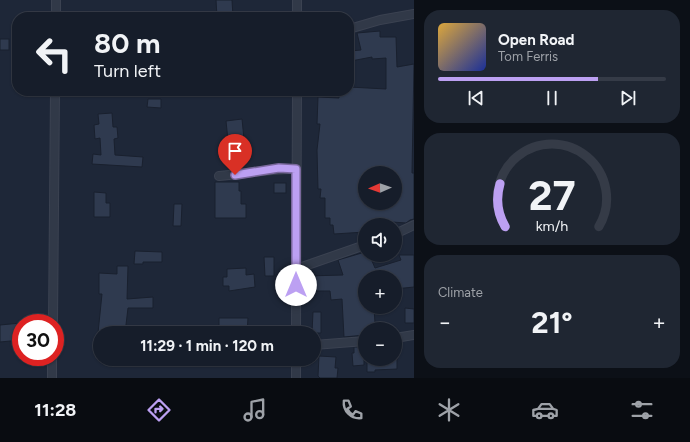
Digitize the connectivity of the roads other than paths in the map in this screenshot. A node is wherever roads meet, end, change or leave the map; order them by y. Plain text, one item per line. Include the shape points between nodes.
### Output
1 (56, 0) edge
2 (297, 0) edge
3 (56, 12) edge
4 (297, 12) edge
5 (414, 14) edge
6 (354, 28) edge
7 (55, 96) edge
8 (297, 96) edge
9 (296, 169) junction
10 (220, 176) dead end
11 (414, 225) edge
12 (402, 231) edge
13 (358, 247) edge
14 (296, 269) junction
15 (53, 314) edge
16 (296, 326) edge
17 (414, 335) edge
18 (402, 337) edge
19 (358, 342) edge
20 (321, 344) edge
21 (52, 366) edge
22 (296, 366) edge
23 (52, 378) edge
24 (296, 378) edge

1 - 3 street
2 - 4 street
5 - 6 street via 386,18
7 - 15 street
8 - 9 street
9 - 10 street via 279,168 250,174
9 - 14 street
11 - 12 street
13 - 14 street
14 - 16 street
17 - 18 street
19 - 20 street
21 - 23 street
22 - 24 street

